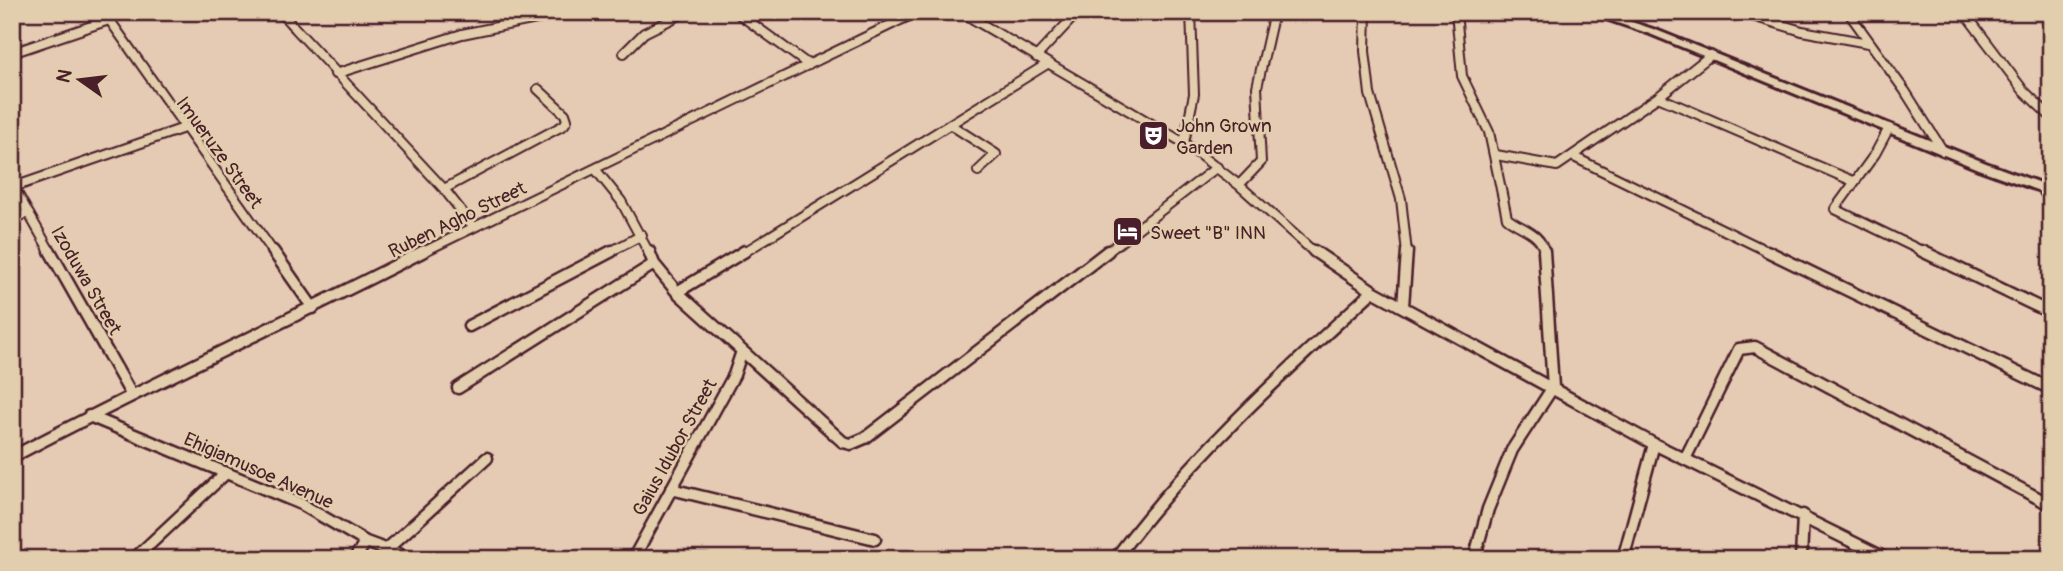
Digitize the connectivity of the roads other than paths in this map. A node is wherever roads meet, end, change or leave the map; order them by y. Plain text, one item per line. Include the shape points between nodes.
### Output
1 (280, 12) edge
2 (686, 12) edge
3 (736, 12) edge
4 (917, 12) edge
5 (961, 12) edge
6 (1078, 12) edge
7 (1191, 12) edge
8 (1274, 12) edge
9 (1366, 12) edge
10 (1456, 12) edge
11 (1590, 12) edge
12 (1739, 12) edge
13 (1848, 12) edge
14 (1964, 12) edge
15 (556, 15) dead end
16 (107, 16) edge
17 (1868, 43) junction
18 (12, 53) edge
19 (624, 53) dead end
20 (1711, 55) junction
21 (1036, 57) junction
22 (1047, 64) junction
23 (809, 65) junction
24 (335, 74) junction
25 (538, 89) dead end
26 (1658, 97) junction
27 (2051, 117) edge
28 (951, 125) junction
29 (184, 128) junction
30 (1889, 128) junction
31 (1184, 143) junction
32 (1943, 151) junction
33 (1496, 155) junction
34 (1574, 157) junction
35 (1217, 167) junction
36 (596, 170) junction
37 (978, 172) dead end
38 (1853, 181) junction
39 (1239, 185) junction
40 (13, 186) edge
41 (444, 189) junction
42 (2046, 189) edge
43 (2051, 201) edge
44 (28, 213) junction
45 (12, 219) edge
46 (473, 226) junction
47 (642, 236) junction
48 (654, 264) junction
49 (1373, 291) junction
50 (677, 292) junction
51 (1403, 306) junction
52 (313, 309) junction
53 (2051, 313) edge
54 (469, 326) dead end
55 (742, 351) junction
56 (1553, 387) junction
57 (458, 388) dead end
58 (2051, 389) edge
59 (131, 394) junction
60 (89, 416) junction
61 (1654, 444) junction
62 (12, 457) edge
63 (487, 458) dead end
64 (1685, 459) junction
65 (226, 472) junction
66 (671, 489) junction
67 (2051, 505) edge
68 (1803, 515) junction
69 (875, 539) dead end
70 (366, 542) junction
71 (387, 549) junction
72 (134, 559) edge
73 (354, 559) edge
74 (412, 559) edge
75 (633, 559) edge
76 (1115, 559) edge
77 (1474, 559) edge
78 (1623, 559) edge
79 (1801, 559) edge
80 (1887, 559) edge

1 - 24 street
2 - 19 street via 644,33
3 - 23 street
4 - 23 street, Ruben Agho Street
5 - 21 street
6 - 21 street
7 - 31 street via 1194,94
8 - 39 street via 1257,87 1261,162
9 - 51 street via 1370,94 1401,199 1408,262
10 - 33 street via 1462,76
11 - 20 street
12 - 17 street via 1802,31
13 - 17 street
14 - 27 street via 2009,73
15 - 24 street via 461,34
16 - 18 street
16 - 29 street, Imueruze Street
17 - 32 street
20 - 26 street
20 - 30 street
21 - 22 street
22 - 28 street
22 - 31 street
23 - 36 street, Ruben Agho Street
24 - 41 street
25 - 41 street via 565,114 564,125
26 - 34 street
26 - 38 street
28 - 37 street via 996,154
28 - 50 street
29 - 40 street
29 - 52 street, Imueruze Street
30 - 32 street
30 - 38 street
31 - 35 street
32 - 42 street
33 - 34 street via 1548,167
33 - 56 street via 1507,218 1535,234 1544,246
34 - 58 street
35 - 39 street
35 - 55 street via 858,442 843,442
36 - 46 street, Ruben Agho Street
36 - 47 street
38 - 53 street via 1835,209
39 - 49 street via 1317,254
40 - 44 street, Izoduwa Street
41 - 46 street
42 - 43 street
44 - 45 street
44 - 59 street, Izoduwa Street
46 - 52 street, Ruben Agho Street
47 - 48 street
47 - 54 street
48 - 50 street
48 - 57 street
49 - 51 street
49 - 76 street via 1244,409 1153,508
50 - 55 street
51 - 56 street
52 - 59 street, Ruben Agho Street
55 - 66 street, Gaius Idubor Street via 734,375
56 - 61 street
56 - 77 street via 1513,450 1488,509
59 - 60 street, Ruben Agho Street
60 - 62 street, Ruben Agho Street
60 - 65 street, Ehigiamusoe Avenue
61 - 64 street
61 - 78 street
63 - 71 street
64 - 67 street via 1739,349 1755,347
64 - 68 street
65 - 70 street, Ehigiamusoe Avenue via 302,504
65 - 72 street
66 - 69 street
66 - 75 street, Gaius Idubor Street
68 - 79 street
68 - 80 street
70 - 71 street, Ehigiamusoe Avenue
70 - 73 street
71 - 74 street, Ehigiamusoe Avenue

